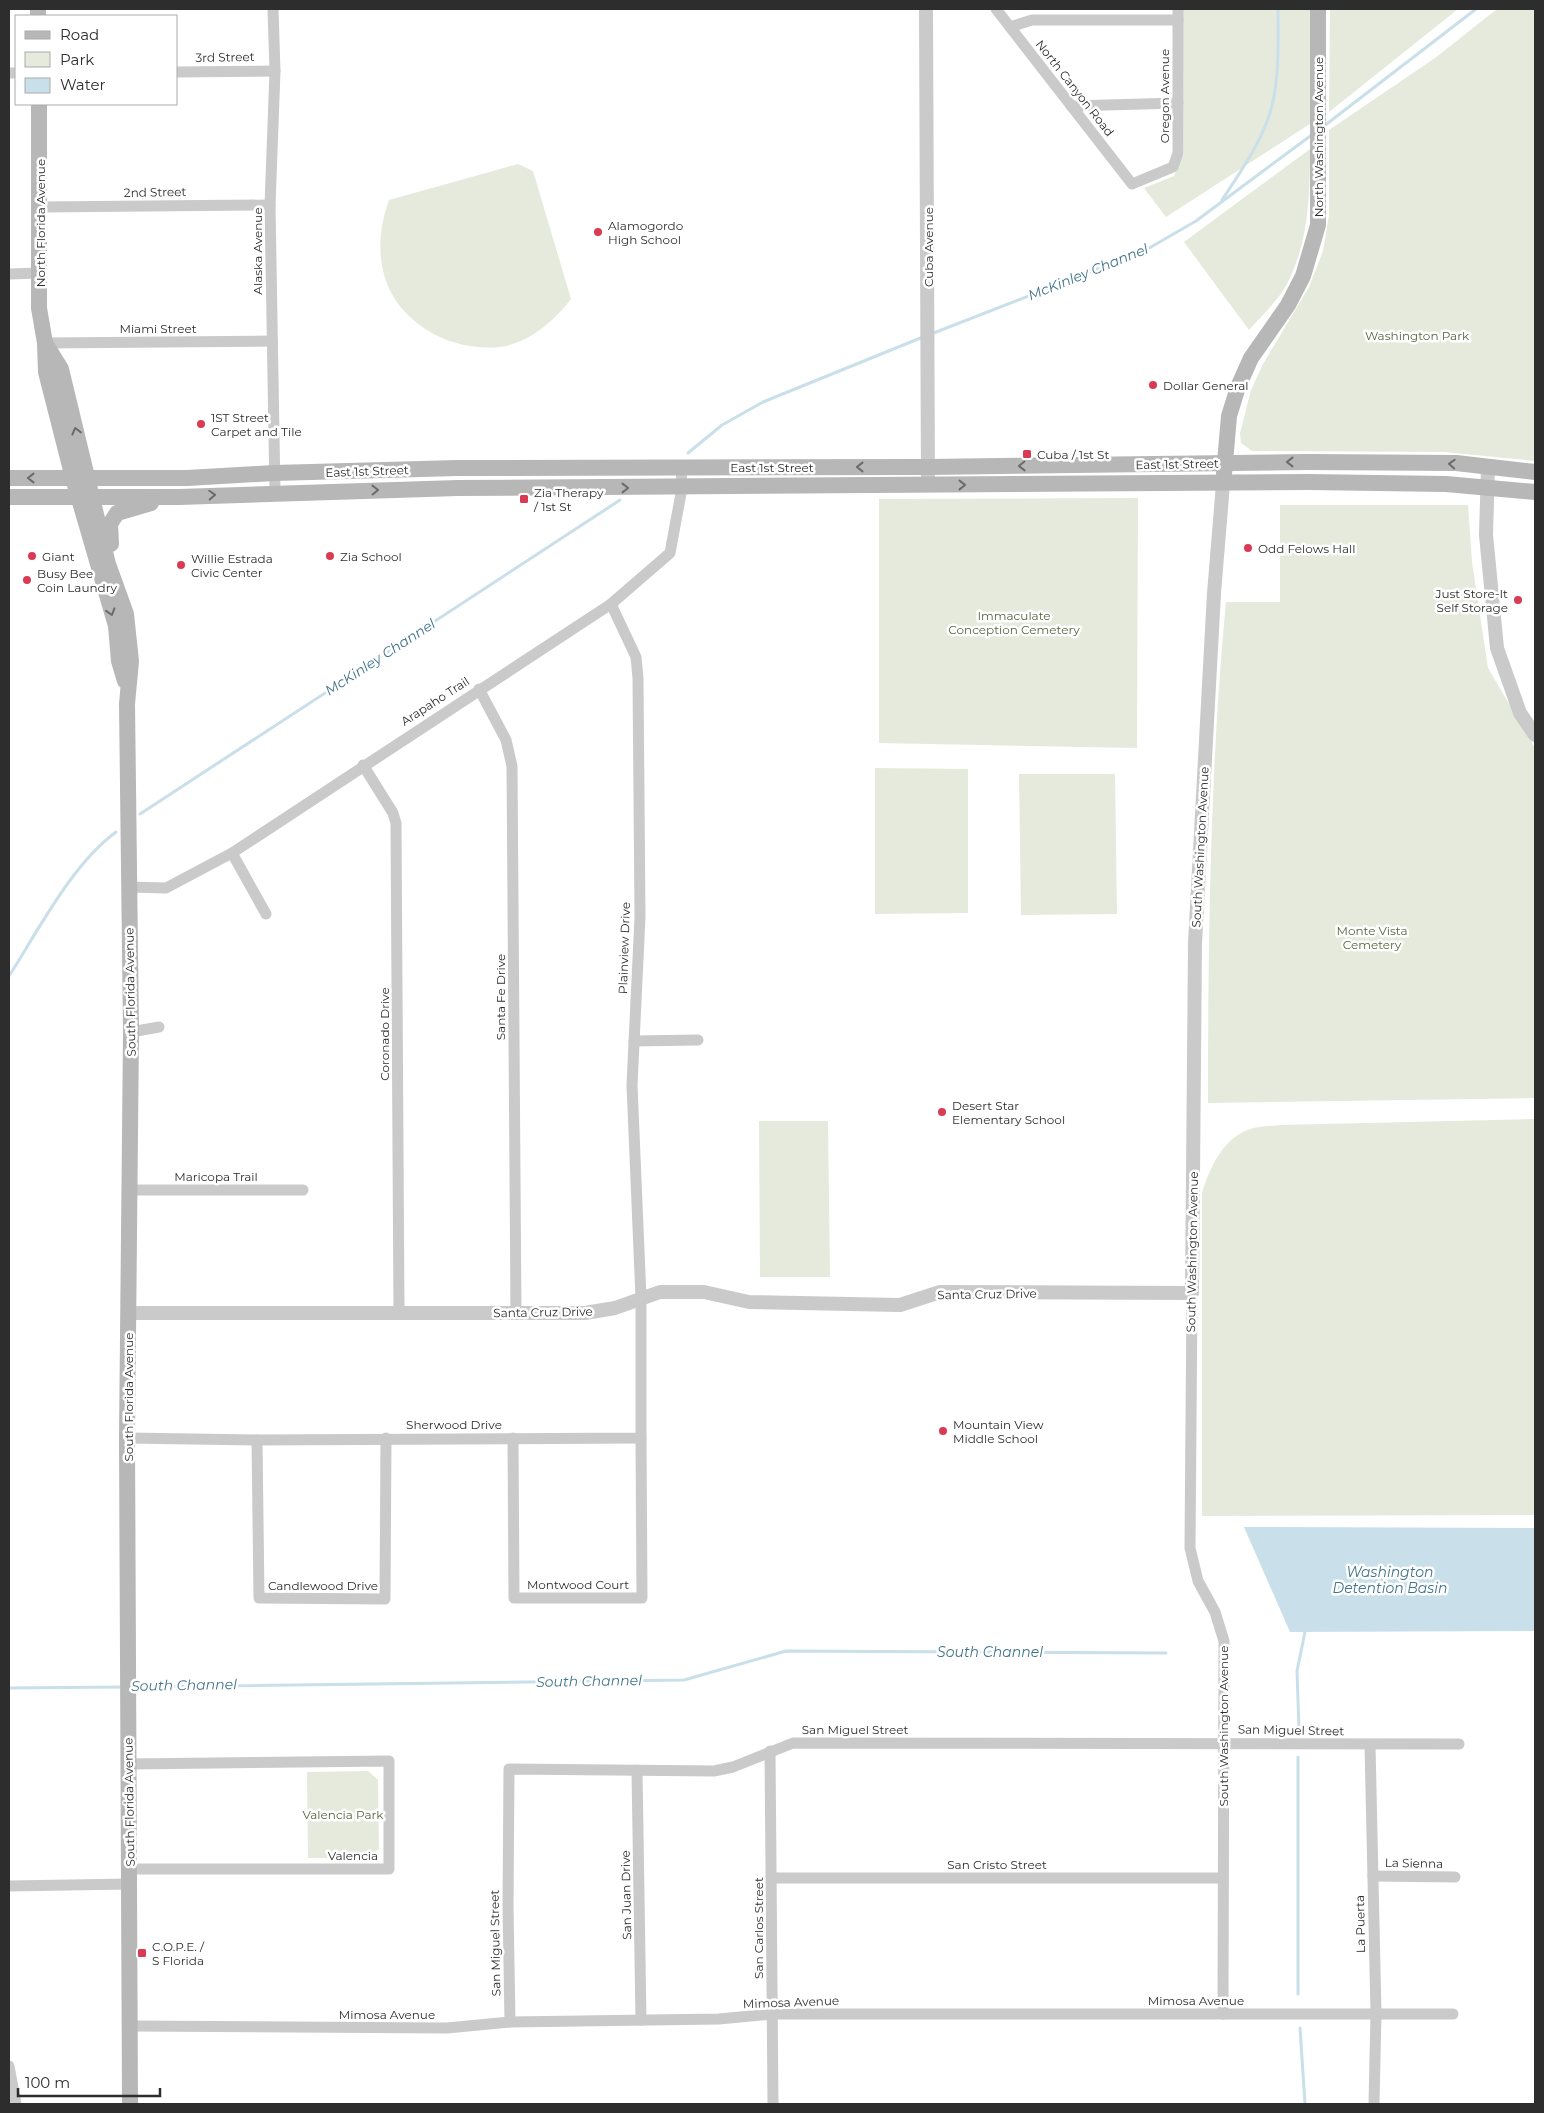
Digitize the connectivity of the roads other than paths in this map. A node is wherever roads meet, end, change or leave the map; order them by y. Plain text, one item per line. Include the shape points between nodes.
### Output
1 (273, 9) edge
2 (926, 9) edge
3 (996, 9) edge
4 (1318, 9) edge
5 (1178, 14) edge
6 (1010, 27) junction
7 (275, 71) junction
8 (178, 72) edge
9 (1178, 103) junction
10 (39, 105) edge
11 (1071, 106) junction
12 (1132, 184) joint
13 (270, 205) junction
14 (41, 208) junction
15 (41, 273) junction
16 (9, 274) edge
17 (272, 341) junction
18 (45, 343) junction
19 (1224, 464) junction
20 (682, 467) junction
21 (802, 467) junction
22 (928, 467) junction
23 (1488, 467) junction
24 (1535, 472) edge
25 (274, 473) junction
26 (9, 478) edge
27 (81, 478) junction
28 (1223, 484) junction
29 (928, 485) junction
30 (801, 487) junction
31 (1486, 487) junction
32 (682, 488) junction
33 (275, 492) junction
34 (1535, 492) edge
35 (9, 497) edge
36 (86, 497) junction
37 (179, 497) junction
38 (611, 604) junction
39 (126, 614) junction
40 (479, 689) junction
41 (128, 690) junction
42 (1535, 734) edge
43 (363, 765) junction
44 (232, 853) junction
45 (128, 887) junction
46 (266, 914) dead end
47 (159, 1027) dead end
48 (131, 1032) junction
49 (698, 1040) dead end
50 (634, 1041) junction
51 (128, 1190) junction
52 (303, 1190) dead end
53 (1192, 1293) junction
54 (641, 1298) junction
55 (399, 1312) junction
56 (516, 1312) junction
57 (128, 1313) junction
58 (128, 1438) junction
59 (386, 1438) junction
60 (513, 1438) junction
61 (641, 1438) junction
62 (257, 1440) junction
63 (1225, 1743) junction
64 (1370, 1744) junction
65 (1459, 1744) dead end
66 (770, 1751) junction
67 (129, 1764) junction
68 (637, 1770) junction
69 (1373, 1876) junction
70 (130, 1877) junction
71 (1455, 1877) dead end
72 (771, 1878) junction
73 (1222, 1878) junction
74 (9, 1886) edge
75 (1376, 2013) junction
76 (772, 2014) junction
77 (1222, 2014) junction
78 (1453, 2014) dead end
79 (641, 2020) junction
80 (510, 2022) junction
81 (130, 2026) junction
82 (9, 2066) edge
83 (16, 2104) edge
84 (130, 2104) edge
85 (773, 2104) edge
86 (1374, 2104) edge

1 - 7 street, Alaska Avenue
2 - 22 street, Cuba Avenue
3 - 6 street, North Canyon Road
4 - 19 main road, North Washington Avenue via 1318,225 1303,276 1288,305 1251,358 1238,387 1229,416
5 - 6 street via 1032,20
5 - 9 street, Oregon Avenue
6 - 11 street, North Canyon Road
7 - 8 street, 3rd Street
7 - 13 street, Alaska Avenue
9 - 11 street
9 - 12 street, Oregon Avenue via 1178,153 1172,167
10 - 14 main road, North Florida Avenue
11 - 12 street, North Canyon Road
13 - 14 street, 2nd Street
13 - 17 street, Alaska Avenue
14 - 15 main road, North Florida Avenue
15 - 16 street
15 - 18 main road, North Florida Avenue via 40,308
17 - 18 street, Miami Street
17 - 25 street, Alaska Avenue
18 - 27 main road, North Florida Avenue via 46,372
19 -> 22 main road, East 1st Street
23 -> 19 main road, East 1st Street via 1405,462
19 - 28 main road, North Washington Avenue
20 - 21 main road, East 1st Street
20 - 25 main road, East 1st Street
20 - 32 street, Arapaho Trail
22 -> 21 main road, East 1st Street
21 - 30 street
22 - 29 street, Cuba Avenue
23 - 24 main road, East 1st Street
23 - 31 street
25 - 27 main road, East 1st Street via 187,478
25 - 33 street, Alaska Avenue
27 -> 26 main road, East 1st Street
27 - 36 main road, North Florida Avenue
29 -> 28 main road, East 1st Street
28 - 31 main road, East 1st Street via 1411,482
28 - 53 street, South Washington Avenue via 1195,942
29 - 30 main road, East 1st Street
30 - 32 main road, East 1st Street
31 - 34 main road, East 1st Street
31 - 42 street via 1486,535 1497,648 1520,713
33 -> 32 main road, East 1st Street
32 - 38 street, Arapaho Trail via 670,553
37 -> 33 main road, East 1st Street
35 - 36 main road, East 1st Street
36 - 37 main road, East 1st Street
36 - 39 main road, South Florida Avenue
36 -> 41 main road, South Florida Avenue via 116,626 119,661
37 - 39 main road via 117,513 110,524
38 - 40 street, Arapaho Trail
38 - 50 street, Plainview Drive via 636,657 638,678 640,917
39 - 41 main road, South Florida Avenue via 131,661
40 - 43 street, Arapaho Trail
40 - 56 street, Santa Fe Drive via 506,740 512,766
41 - 45 main road, South Florida Avenue
43 - 44 street, Arapaho Trail
43 - 55 street, Coronado Drive via 396,823
44 - 45 street, Arapaho Trail via 166,888
44 - 46 street
45 - 48 main road, South Florida Avenue
47 - 48 street
48 - 51 main road, South Florida Avenue
49 - 50 street
50 - 54 street, Plainview Drive via 632,1085
51 - 52 street, Maricopa Trail
51 - 57 main road, South Florida Avenue
53 - 54 street, Santa Cruz Drive via 940,1292 900,1305 749,1302 704,1292 660,1292
53 - 63 street, South Washington Avenue via 1190,1548 1198,1580 1224,1641
54 - 56 street, Santa Cruz Drive via 614,1308 585,1313
54 - 61 street
55 - 56 street, Santa Cruz Drive
55 - 57 street, Santa Cruz Drive
57 - 58 main road, South Florida Avenue
58 - 62 street, Sherwood Drive
58 - 67 main road, South Florida Avenue
59 - 60 street, Sherwood Drive
59 - 62 street, Sherwood Drive
59 - 62 street, Candlewood Drive via 385,1599 259,1598
60 - 61 street, Sherwood Drive
60 - 61 street, Montwood Court via 514,1598 642,1598
63 - 64 street, San Miguel Street
63 - 66 street, San Miguel Street via 793,1743
63 - 73 street, South Washington Avenue
64 - 65 street, San Miguel Street
64 - 69 street, La Puerta
66 - 68 street, San Miguel Street via 734,1767 714,1771
66 - 72 street, San Carlos Street
67 - 70 main road, South Florida Avenue
67 - 70 street, Valencia via 389,1761 388,1869
68 - 79 street, San Juan Drive
68 - 80 street, San Miguel Street via 509,1769
69 - 71 street, La Sienna
69 - 75 street, La Puerta
70 - 74 street
70 - 81 main road, South Florida Avenue
72 - 73 street, San Cristo Street
72 - 76 street, San Carlos Street
73 - 77 street, South Washington Avenue
75 - 77 street, Mimosa Avenue
75 - 78 street, Mimosa Avenue
75 - 86 street, La Puerta
76 - 77 street, Mimosa Avenue
76 - 79 street, Mimosa Avenue via 719,2019
76 - 85 street, San Carlos Street
79 - 80 street, Mimosa Avenue
80 - 81 street, Mimosa Avenue via 447,2028
81 - 84 main road, South Florida Avenue
82 - 83 street

